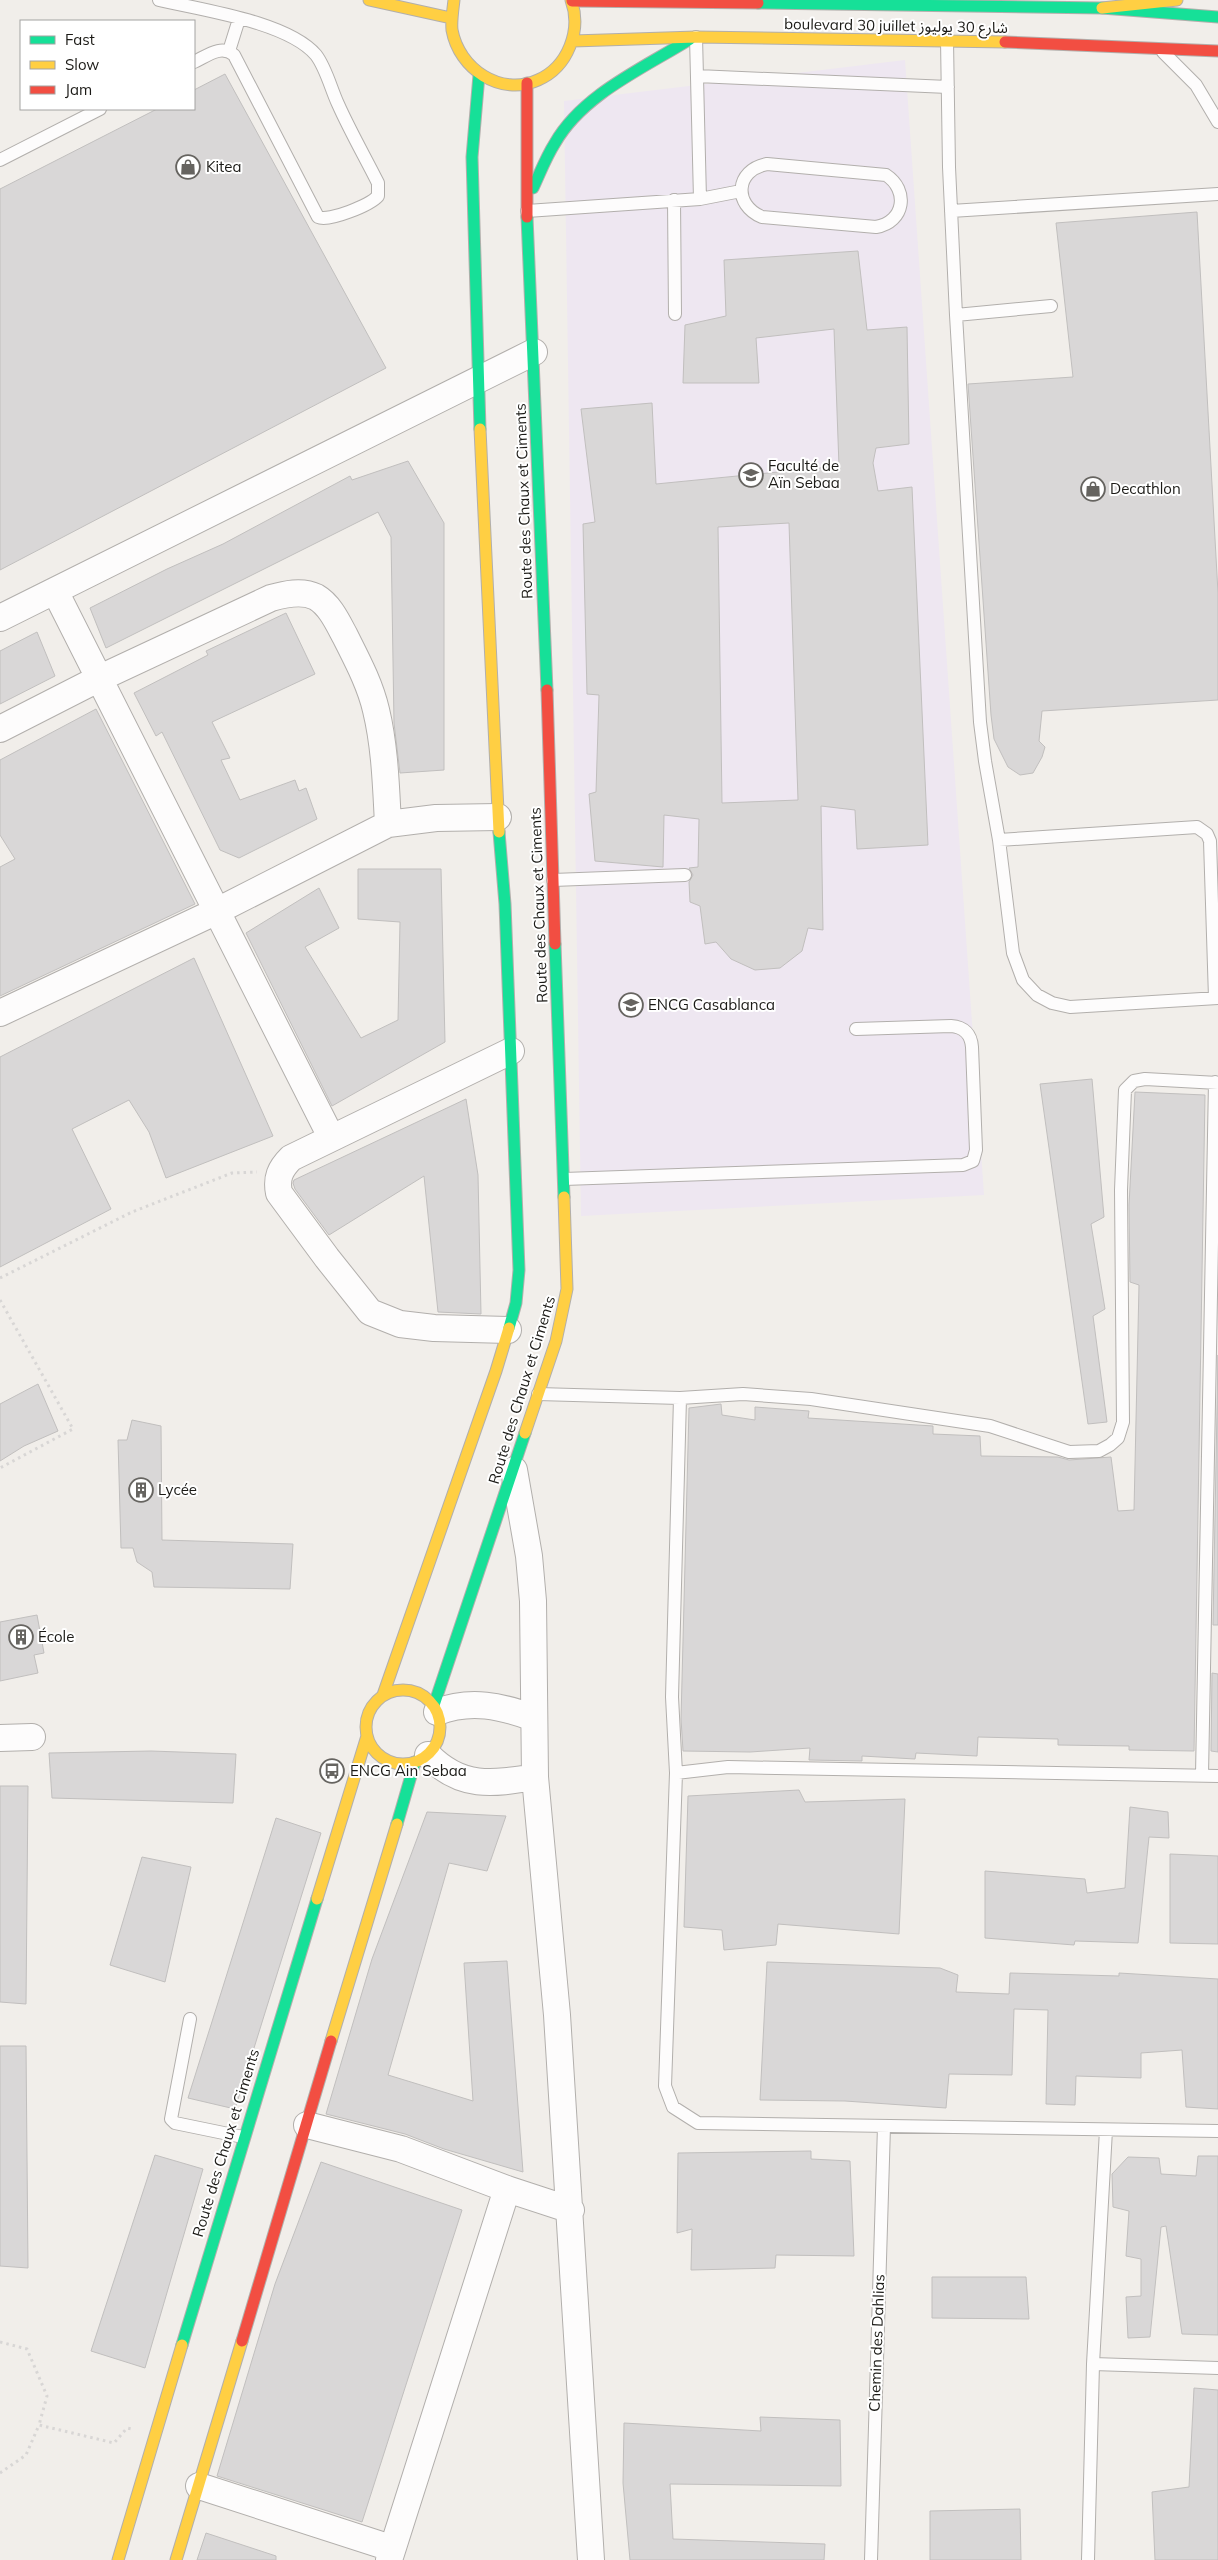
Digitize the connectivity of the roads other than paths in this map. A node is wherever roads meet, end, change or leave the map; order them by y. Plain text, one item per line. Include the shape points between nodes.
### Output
1 (159, 0) edge
2 (369, 0) edge
3 (454, 0) edge
4 (572, 0) edge
5 (1177, 0) edge
6 (782, 2) edge
7 (1102, 8) junction
8 (1218, 17) edge
9 (451, 18) junction
10 (239, 20) junction
11 (694, 38) junction
12 (947, 40) junction
13 (573, 41) junction
14 (1157, 48) junction
15 (229, 51) junction
16 (1218, 51) edge
17 (195, 62) edge
18 (479, 75) junction
19 (697, 76) junction
20 (528, 83) junction
21 (948, 87) junction
22 (98, 110) edge
23 (1218, 122) edge
24 (0, 160) edge
25 (741, 191) junction
26 (1218, 194) edge
27 (700, 199) junction
28 (674, 200) junction
29 (527, 206) junction
30 (951, 211) junction
31 (1051, 306) dead end
32 (675, 314) dead end
33 (956, 315) junction
34 (534, 352) junction
35 (478, 379) junction
36 (55, 591) junction
37 (0, 618) edge
38 (98, 679) junction
39 (0, 729) edge
40 (498, 817) junction
41 (388, 824) junction
42 (999, 840) junction
43 (685, 875) dead end
44 (553, 880) junction
45 (216, 912) junction
46 (1216, 998) edge
47 (0, 1013) edge
48 (856, 1029) dead end
49 (511, 1051) junction
50 (1217, 1083) edge
51 (331, 1137) junction
52 (564, 1179) junction
53 (508, 1330) junction
54 (538, 1394) junction
55 (680, 1398) junction
56 (514, 1470) junction
57 (383, 1695) junction
58 (436, 1709) junction
59 (534, 1718) junction
60 (367, 1736) junction
61 (32, 1737) dead end
62 (0, 1738) edge
63 (422, 1759) junction
64 (676, 1772) junction
65 (1202, 1775) junction
66 (1218, 1776) edge
67 (535, 1777) junction
68 (190, 2020) dead end
69 (307, 2124) junction
70 (884, 2126) junction
71 (1106, 2130) junction
72 (1218, 2131) edge
73 (243, 2137) junction
74 (507, 2190) junction
75 (571, 2210) junction
76 (1093, 2364) junction
77 (1218, 2368) edge
78 (199, 2486) junction
79 (390, 2554) edge
80 (118, 2560) edge
81 (176, 2560) edge
82 (591, 2560) edge
83 (870, 2560) edge
84 (1088, 2560) edge

1 - 10 lane
2 - 9 main road
3 - 9 main road
4 - 6 main road
4 - 13 main road via 575,16
5 - 7 main road
6 - 7 main road
7 - 8 main road
9 - 18 main road via 453,42 459,55
10 - 15 lane
10 - 15 lane via 286,32 318,57 338,106 378,183 380,190 374,200 330,218 322,219 316,215
11 - 12 main road, boulevard 30 juillet شارع 30 يوليوز
11 - 13 main road, boulevard 30 juillet شارع 30 يوليوز
11 - 19 lane
11 - 29 main road via 603,93 580,111 548,155
12 - 14 main road, boulevard 30 juillet شارع 30 يوليوز
12 - 21 lane
13 - 20 main road via 568,55 551,73
14 - 16 main road, boulevard 30 juillet شارع 30 يوليوز
14 - 23 lane via 1196,85
15 - 17 lane via 220,50
18 - 20 main road via 502,84
18 - 35 main road, Route des Chaux et Ciments via 472,157
19 - 21 lane
19 - 27 lane
20 - 29 main road, Route des Chaux et Ciments
21 - 30 lane
22 - 24 lane
25 - 25 lane via 747,208 762,217 876,227 884,226 896,216 902,201 898,185 878,172 767,164 751,169
25 - 27 lane
26 - 30 lane
27 - 28 lane
28 - 29 lane
28 - 32 lane
29 - 34 main road, Route des Chaux et Ciments
30 - 33 lane
31 - 33 lane
33 - 42 lane via 980,722
34 - 35 street
34 - 44 main road, Route des Chaux et Ciments
35 - 36 street
35 - 40 main road, Route des Chaux et Ciments
36 - 37 street
36 - 38 street
38 - 39 street
38 - 41 street via 271,598 298,593 316,597 338,622 358,661 376,710 382,740
38 - 45 street
40 - 41 street via 436,818
40 - 49 main road, Route des Chaux et Ciments
41 - 45 street
42 - 46 lane via 1013,953 1023,980 1037,995 1070,1007
42 - 46 lane via 1203,829 1210,841
43 - 44 lane
44 - 52 main road, Route des Chaux et Ciments
45 - 47 street
45 - 51 street
48 - 52 lane via 951,1026 969,1035 976,1156 972,1161 963,1165
49 - 51 street
49 - 53 main road, Route des Chaux et Ciments via 519,1270 516,1303
50 - 55 lane via 1134,1081 1123,1096 1123,1422 1118,1438 1110,1445 1099,1451 1060,1451 990,1426 811,1398 743,1394
50 - 65 lane
51 - 53 street via 290,1158 280,1171 279,1193 370,1312 400,1324
52 - 54 main road, Route des Chaux et Ciments via 566,1303
53 - 57 main road, Route des Chaux et Ciments
54 - 55 lane
54 - 56 main road, Route des Chaux et Ciments
55 - 64 lane via 672,1697
56 - 58 main road, Route des Chaux et Ciments
56 - 59 street via 528,1548 533,1601
57 - 58 main road via 396,1690 410,1690 424,1696
57 - 60 main road via 366,1718
58 - 59 street via 479,1704
58 - 63 main road via 439,1735
59 - 67 street
60 - 63 main road via 374,1752 388,1761 405,1764
60 - 73 main road, Route des Chaux et Ciments
61 - 62 street
63 - 67 street via 481,1784
63 - 69 main road
64 - 65 lane via 728,1766
64 - 70 lane via 665,2086 673,2107 698,2123
65 - 66 lane
67 - 75 street
68 - 73 lane via 171,2119 175,2123
69 - 74 street via 400,2149
69 - 78 main road
70 - 71 lane
70 - 83 lane, Chemin des Dahlias
71 - 72 lane
71 - 76 lane
73 - 80 main road, Route des Chaux et Ciments
74 - 75 street
74 - 79 street
75 - 82 street
76 - 77 lane
76 - 84 lane
78 - 79 street
78 - 81 main road

